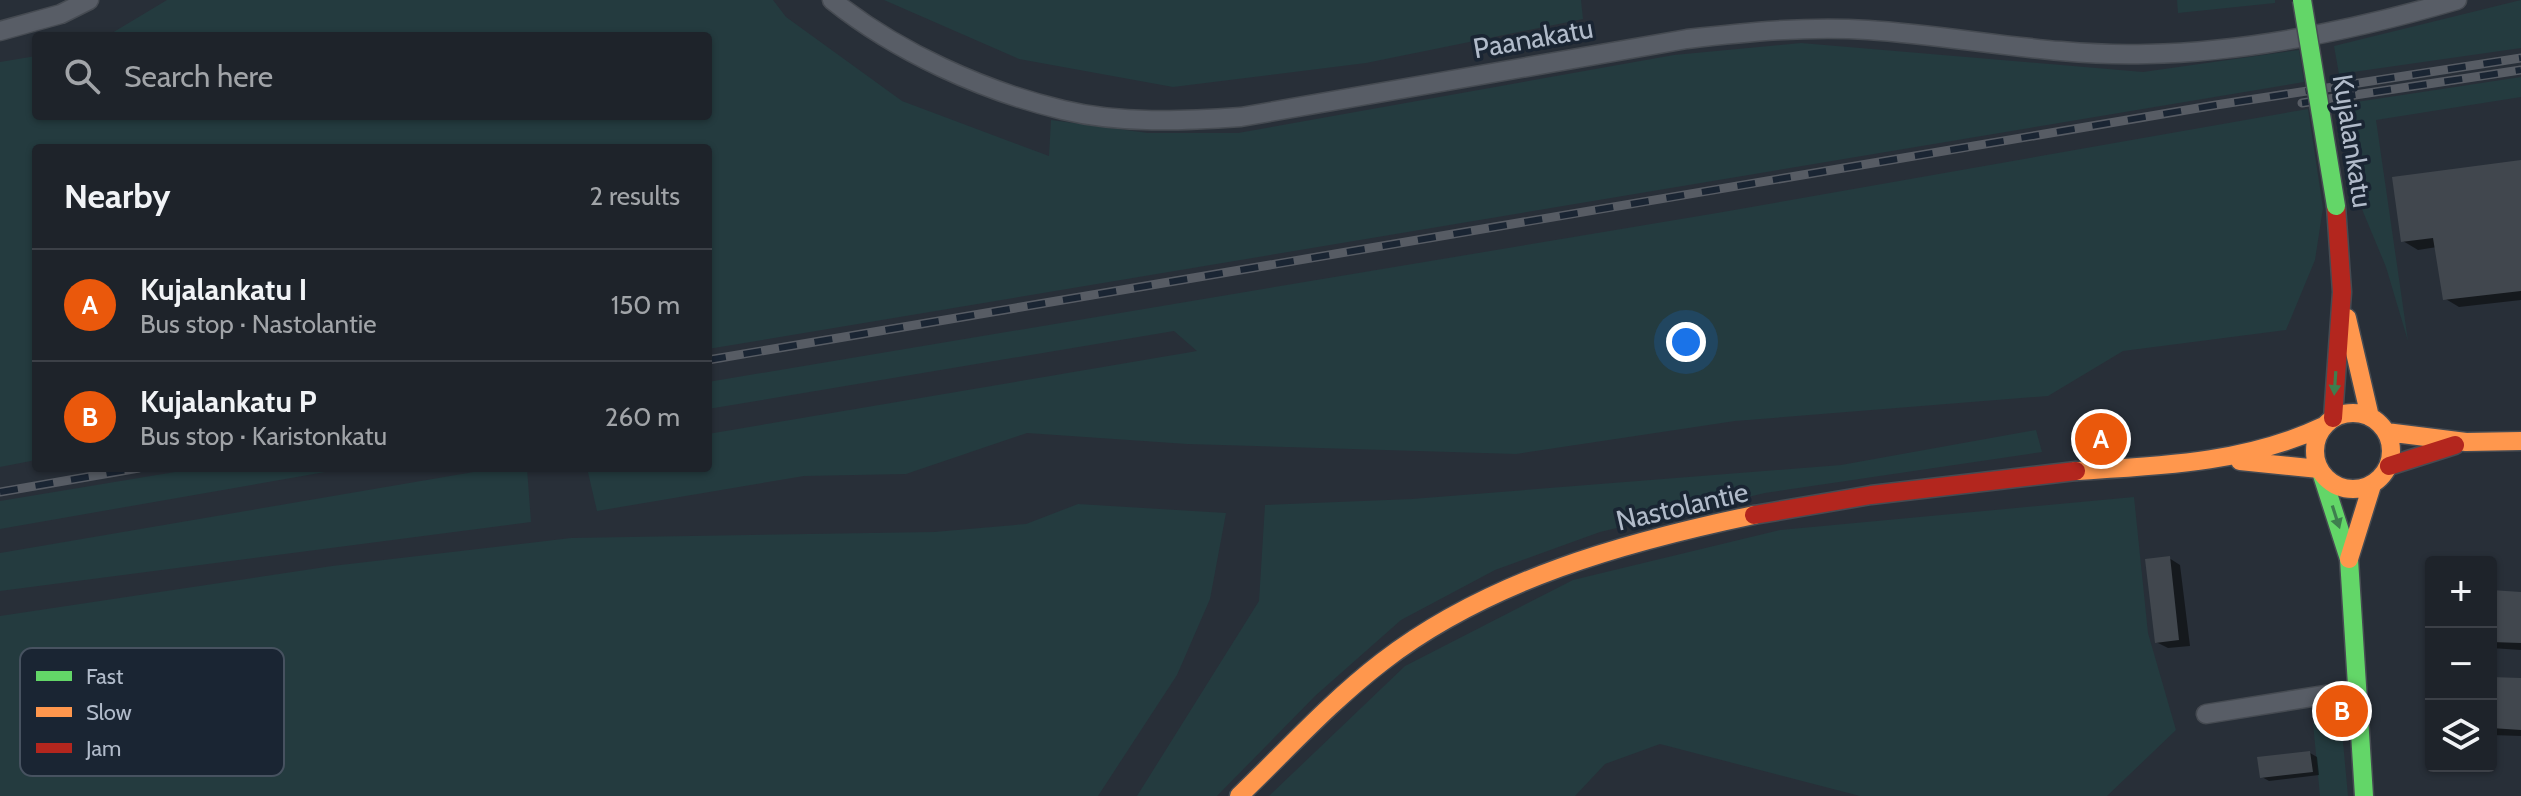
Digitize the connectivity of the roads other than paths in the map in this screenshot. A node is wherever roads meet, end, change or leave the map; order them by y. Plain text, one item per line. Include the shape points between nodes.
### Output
1 (89, 0) edge
2 (832, 0) edge
3 (2302, 0) edge
4 (2457, 0) edge
5 (0, 31) edge
6 (2342, 292) junction
7 (2370, 417) junction
8 (2328, 422) junction
9 (2386, 432) junction
10 (2521, 441) edge
11 (2466, 442) junction
12 (2214, 459) junction
13 (2389, 466) junction
14 (2320, 472) junction
15 (2372, 485) junction
16 (2349, 559) junction
17 (2356, 690) junction
18 (2206, 714) dead end
19 (1239, 796) edge
20 (2364, 796) edge

1 - 5 street via 61,14
2 - 4 street, Paanakatu via 890,40 1010,95 1066,111 1179,121 1270,112 1758,30 1870,30 2147,54 2349,29
3 - 6 main road, Kujalankatu, bridge via 2336,206
6 - 7 main road, Kujalankatu
6 -> 8 main road, Kujalankatu
7 - 8 main road via 2351,413
7 - 9 main road
8 - 12 main road, Nastolantie via 2305,437
8 - 14 main road via 2314,451
9 - 11 main road
9 - 13 main road via 2392,452
10 - 11 main road
11 - 13 main road
12 - 14 main road, Nastolantie
12 - 19 main road, Nastolantie via 1898,491 1746,518 1576,563 1455,614 1402,647
13 - 15 main road
14 - 15 main road via 2340,488
14 -> 16 main road
15 - 16 main road
16 - 17 main road
17 - 18 street
17 - 20 main road

